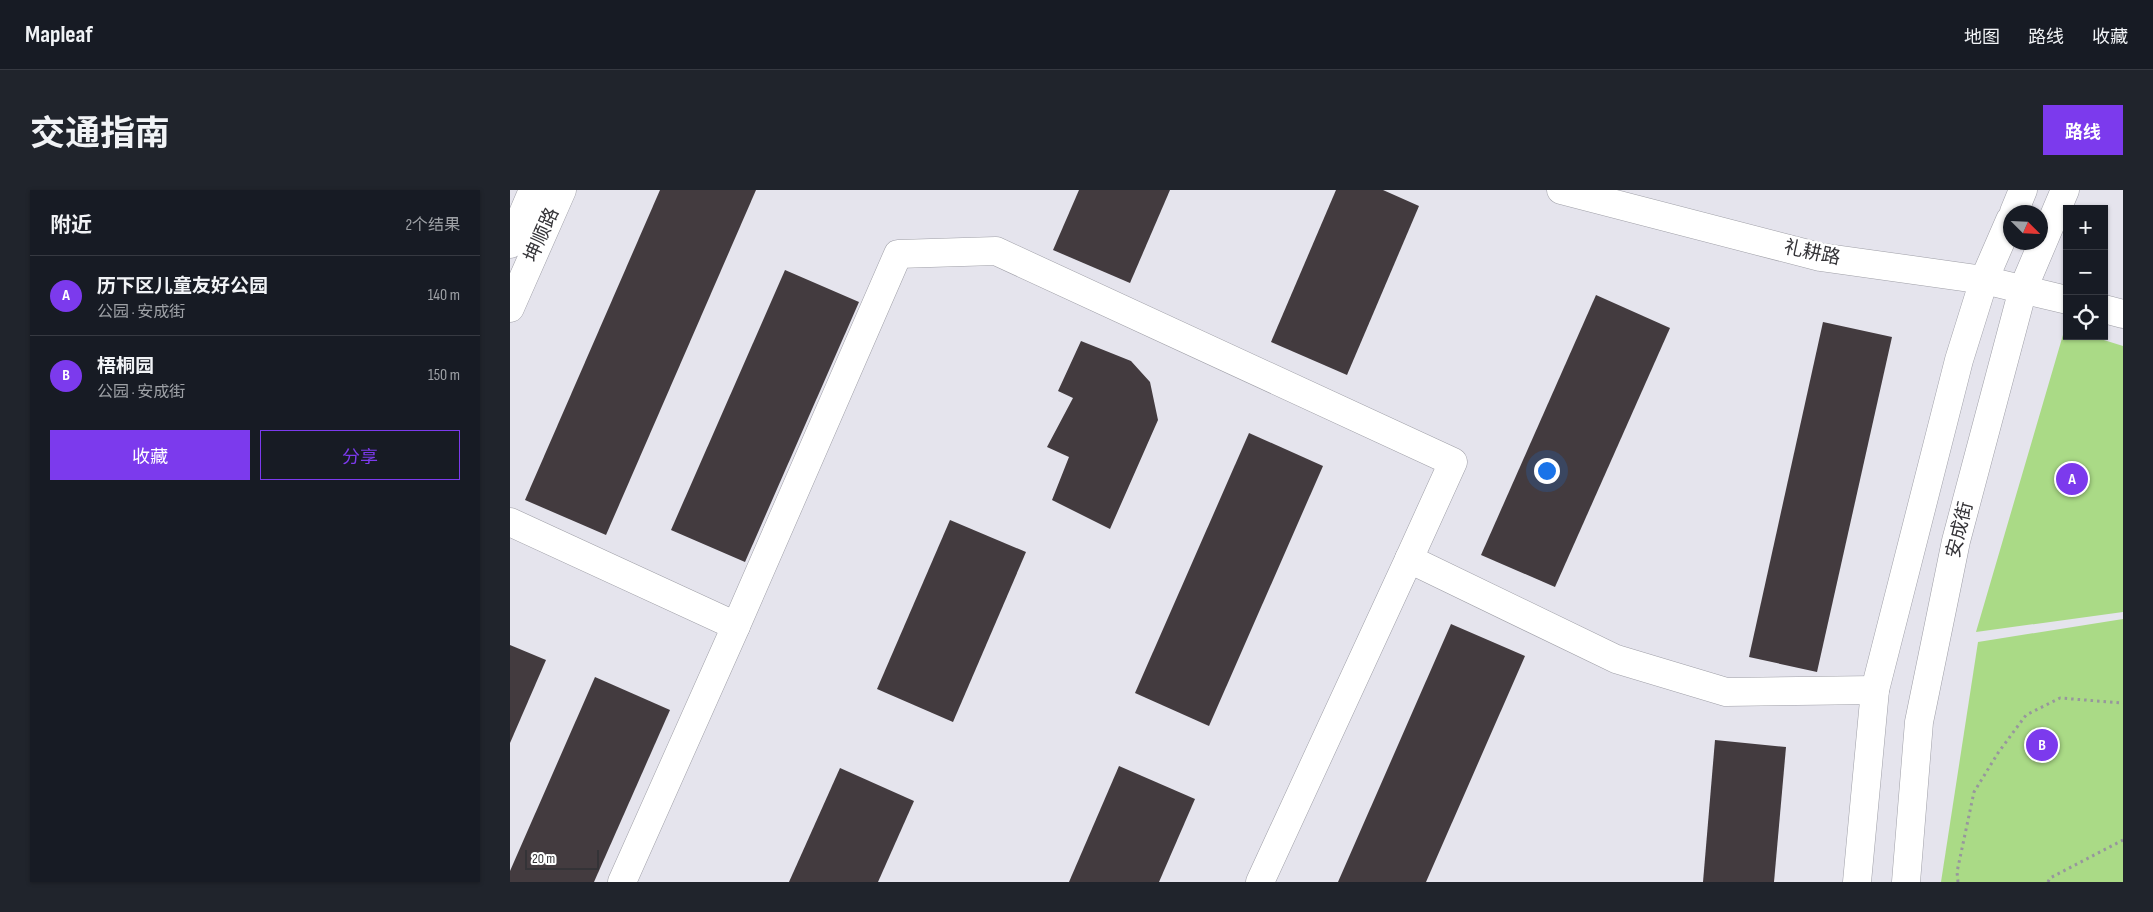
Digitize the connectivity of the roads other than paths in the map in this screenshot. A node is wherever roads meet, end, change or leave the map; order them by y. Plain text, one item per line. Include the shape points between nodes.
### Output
1 (534, 190) edge
2 (562, 190) edge
3 (1561, 190) edge
4 (2023, 190) edge
5 (2065, 190) edge
6 (2017, 205) edge
7 (2003, 236) edge
8 (510, 244) edge
9 (1984, 280) junction
10 (2023, 289) junction
11 (2063, 299) edge
12 (510, 308) edge
13 (2108, 310) edge
14 (2123, 314) edge
15 (510, 522) edge
16 (1409, 560) junction
17 (736, 626) junction
18 (1876, 690) junction
19 (622, 882) edge
20 (1260, 882) edge
21 (1858, 882) edge
22 (1906, 882) edge

1 - 8 street, 坤顺路
2 - 12 street, 坤顺路
3 - 9 street, 礼耕路 via 1820,257
4 - 6 street
5 - 10 street, 安成街
7 - 9 street
9 - 10 street, 礼耕路
9 - 18 street via 1959,360
10 - 11 street, 礼耕路
10 - 22 street, 安成街 via 1956,541 1919,722
13 - 14 street
15 - 17 street
16 - 17 street via 1453,462 996,251 898,254
16 - 18 street via 1616,659 1726,692
16 - 20 street
17 - 19 street
18 - 21 street

